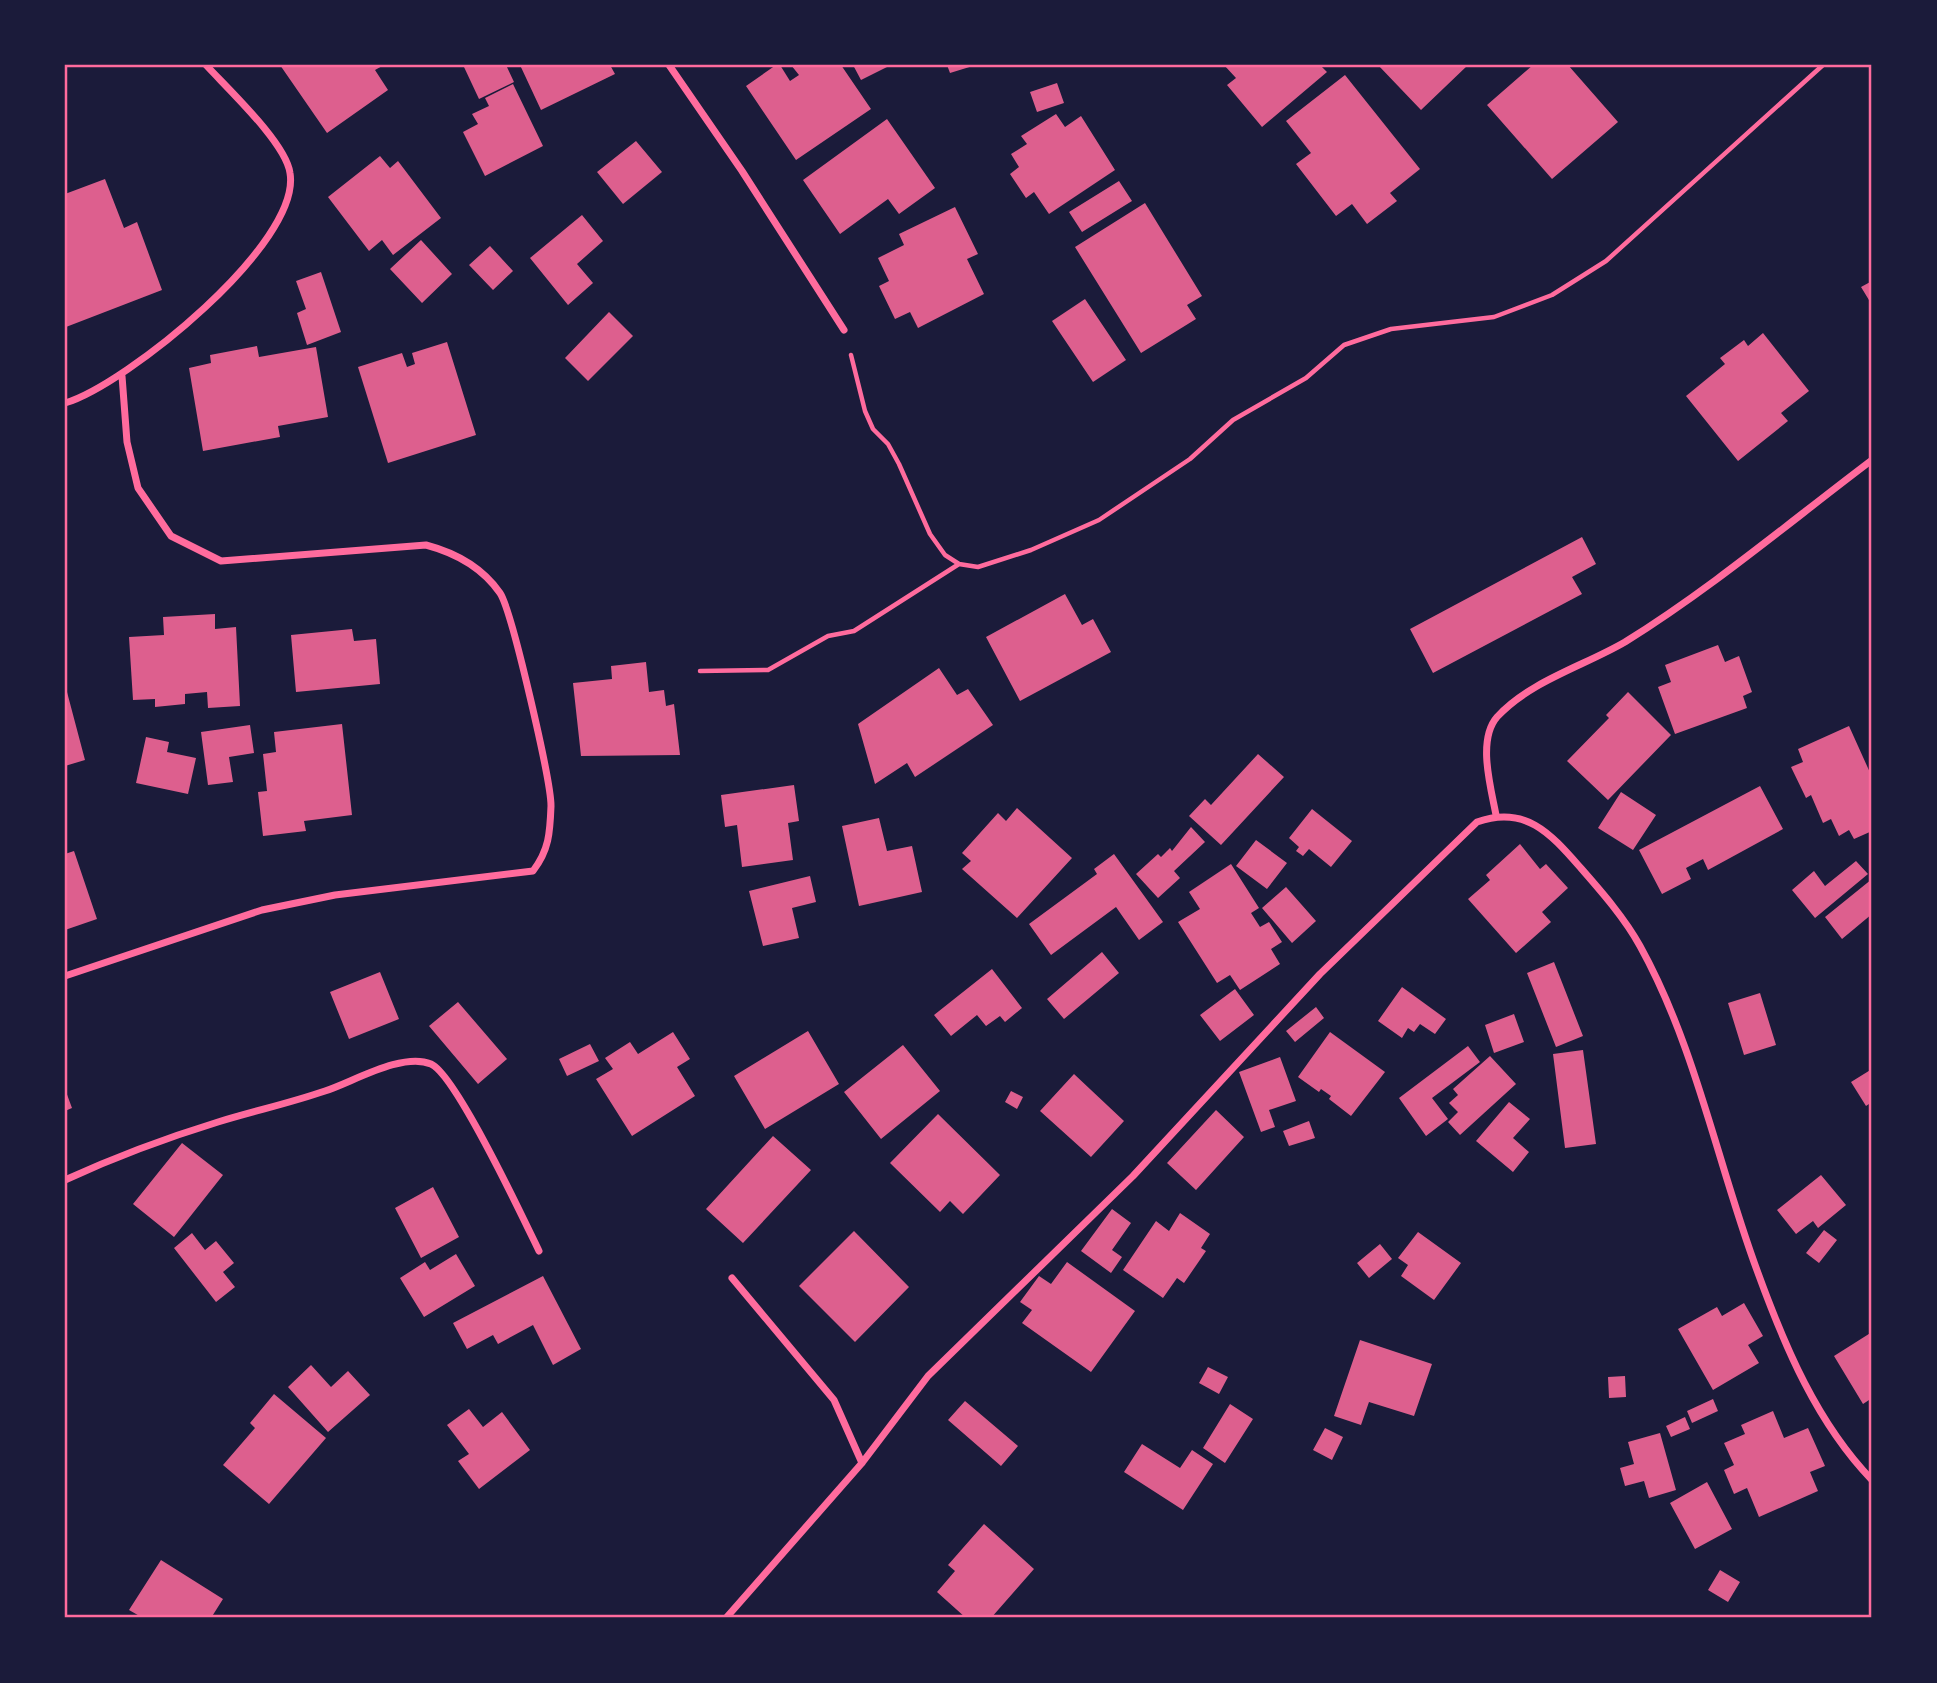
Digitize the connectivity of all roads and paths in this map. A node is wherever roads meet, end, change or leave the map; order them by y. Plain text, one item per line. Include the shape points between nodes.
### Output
1 (206, 65) edge
2 (669, 65) edge
3 (1824, 65) edge
4 (844, 330) joint
5 (122, 376) junction
6 (65, 403) edge
7 (1872, 460) edge
8 (959, 564) junction
9 (700, 671) dead end
10 (1496, 815) junction
11 (65, 976) edge
12 (65, 1180) edge
13 (539, 1251) dead end
14 (732, 1279) dead end
15 (862, 1463) junction
16 (1872, 1480) edge
17 (726, 1618) edge

1 - 5 street via 271,137 290,173 286,208 272,233 196,316
2 - 4 street
3 - 8 path via 1606,261 1552,295 1494,317 1391,329 1344,345 1306,378 1233,419 1190,459 1099,520 978,567
4 - 8 path via 873,429 899,464 930,534 945,555
5 - 6 street
5 - 11 street via 127,442 138,488 172,536 221,561 426,545 449,551 482,571 502,595 551,803 546,854 533,871 335,895 262,911
7 - 10 street via 1682,604 1526,694 1496,719 1487,743
8 - 9 path via 854,631 828,636 768,670
10 - 15 street via 1477,822 1320,974 1133,1176 928,1376
10 - 16 street via 1516,817 1549,832 1639,945 1682,1042 1758,1273 1800,1376 1849,1455
12 - 13 street via 142,1147 415,1061 433,1065 449,1083 486,1144
14 - 15 street via 834,1400
15 - 17 street

